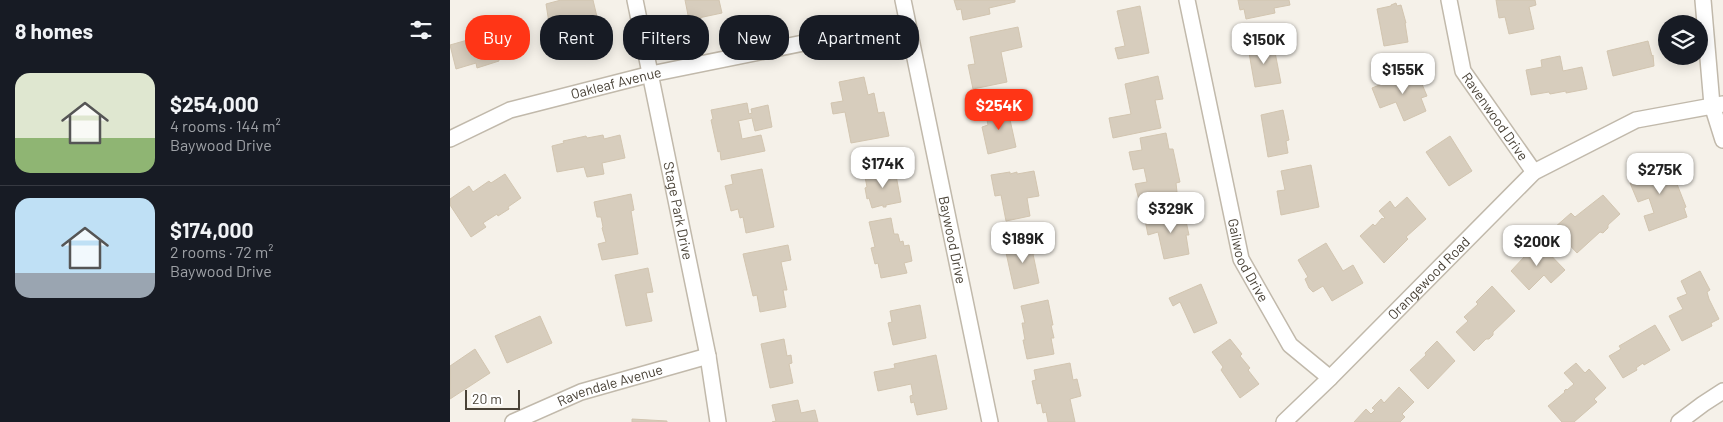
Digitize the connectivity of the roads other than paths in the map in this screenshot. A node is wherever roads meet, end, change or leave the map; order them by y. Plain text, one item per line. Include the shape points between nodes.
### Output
1 (635, 0) edge
2 (903, 0) edge
3 (1187, 0) edge
4 (1449, 0) edge
5 (1703, 0) edge
6 (906, 15) edge
7 (799, 44) edge
8 (915, 60) edge
9 (651, 74) junction
10 (1718, 104) edge
11 (450, 140) edge
12 (1723, 140) edge
13 (1534, 172) junction
14 (708, 356) junction
15 (1330, 378) junction
16 (1723, 391) edge
17 (513, 422) edge
18 (718, 422) edge
19 (990, 422) edge
20 (1284, 422) edge
21 (1679, 422) edge

1 - 9 street, Stage Park Drive
2 - 6 street, Baywood Drive
3 - 15 street, Gailwood Drive via 1241,259 1290,346
4 - 13 street, Ravenwood Drive via 1464,71
5 - 10 street
7 - 9 street, Oakleaf Avenue
8 - 19 street, Baywood Drive
9 - 11 street, Oakleaf Avenue via 510,110
9 - 14 street, Stage Park Drive
10 - 12 street
10 - 13 street, Orangewood Road via 1636,120
13 - 15 street, Orangewood Road
14 - 17 street, Ravendale Avenue via 581,392
14 - 18 street, Stage Park Drive
15 - 20 street, Orangewood Road
16 - 21 street

